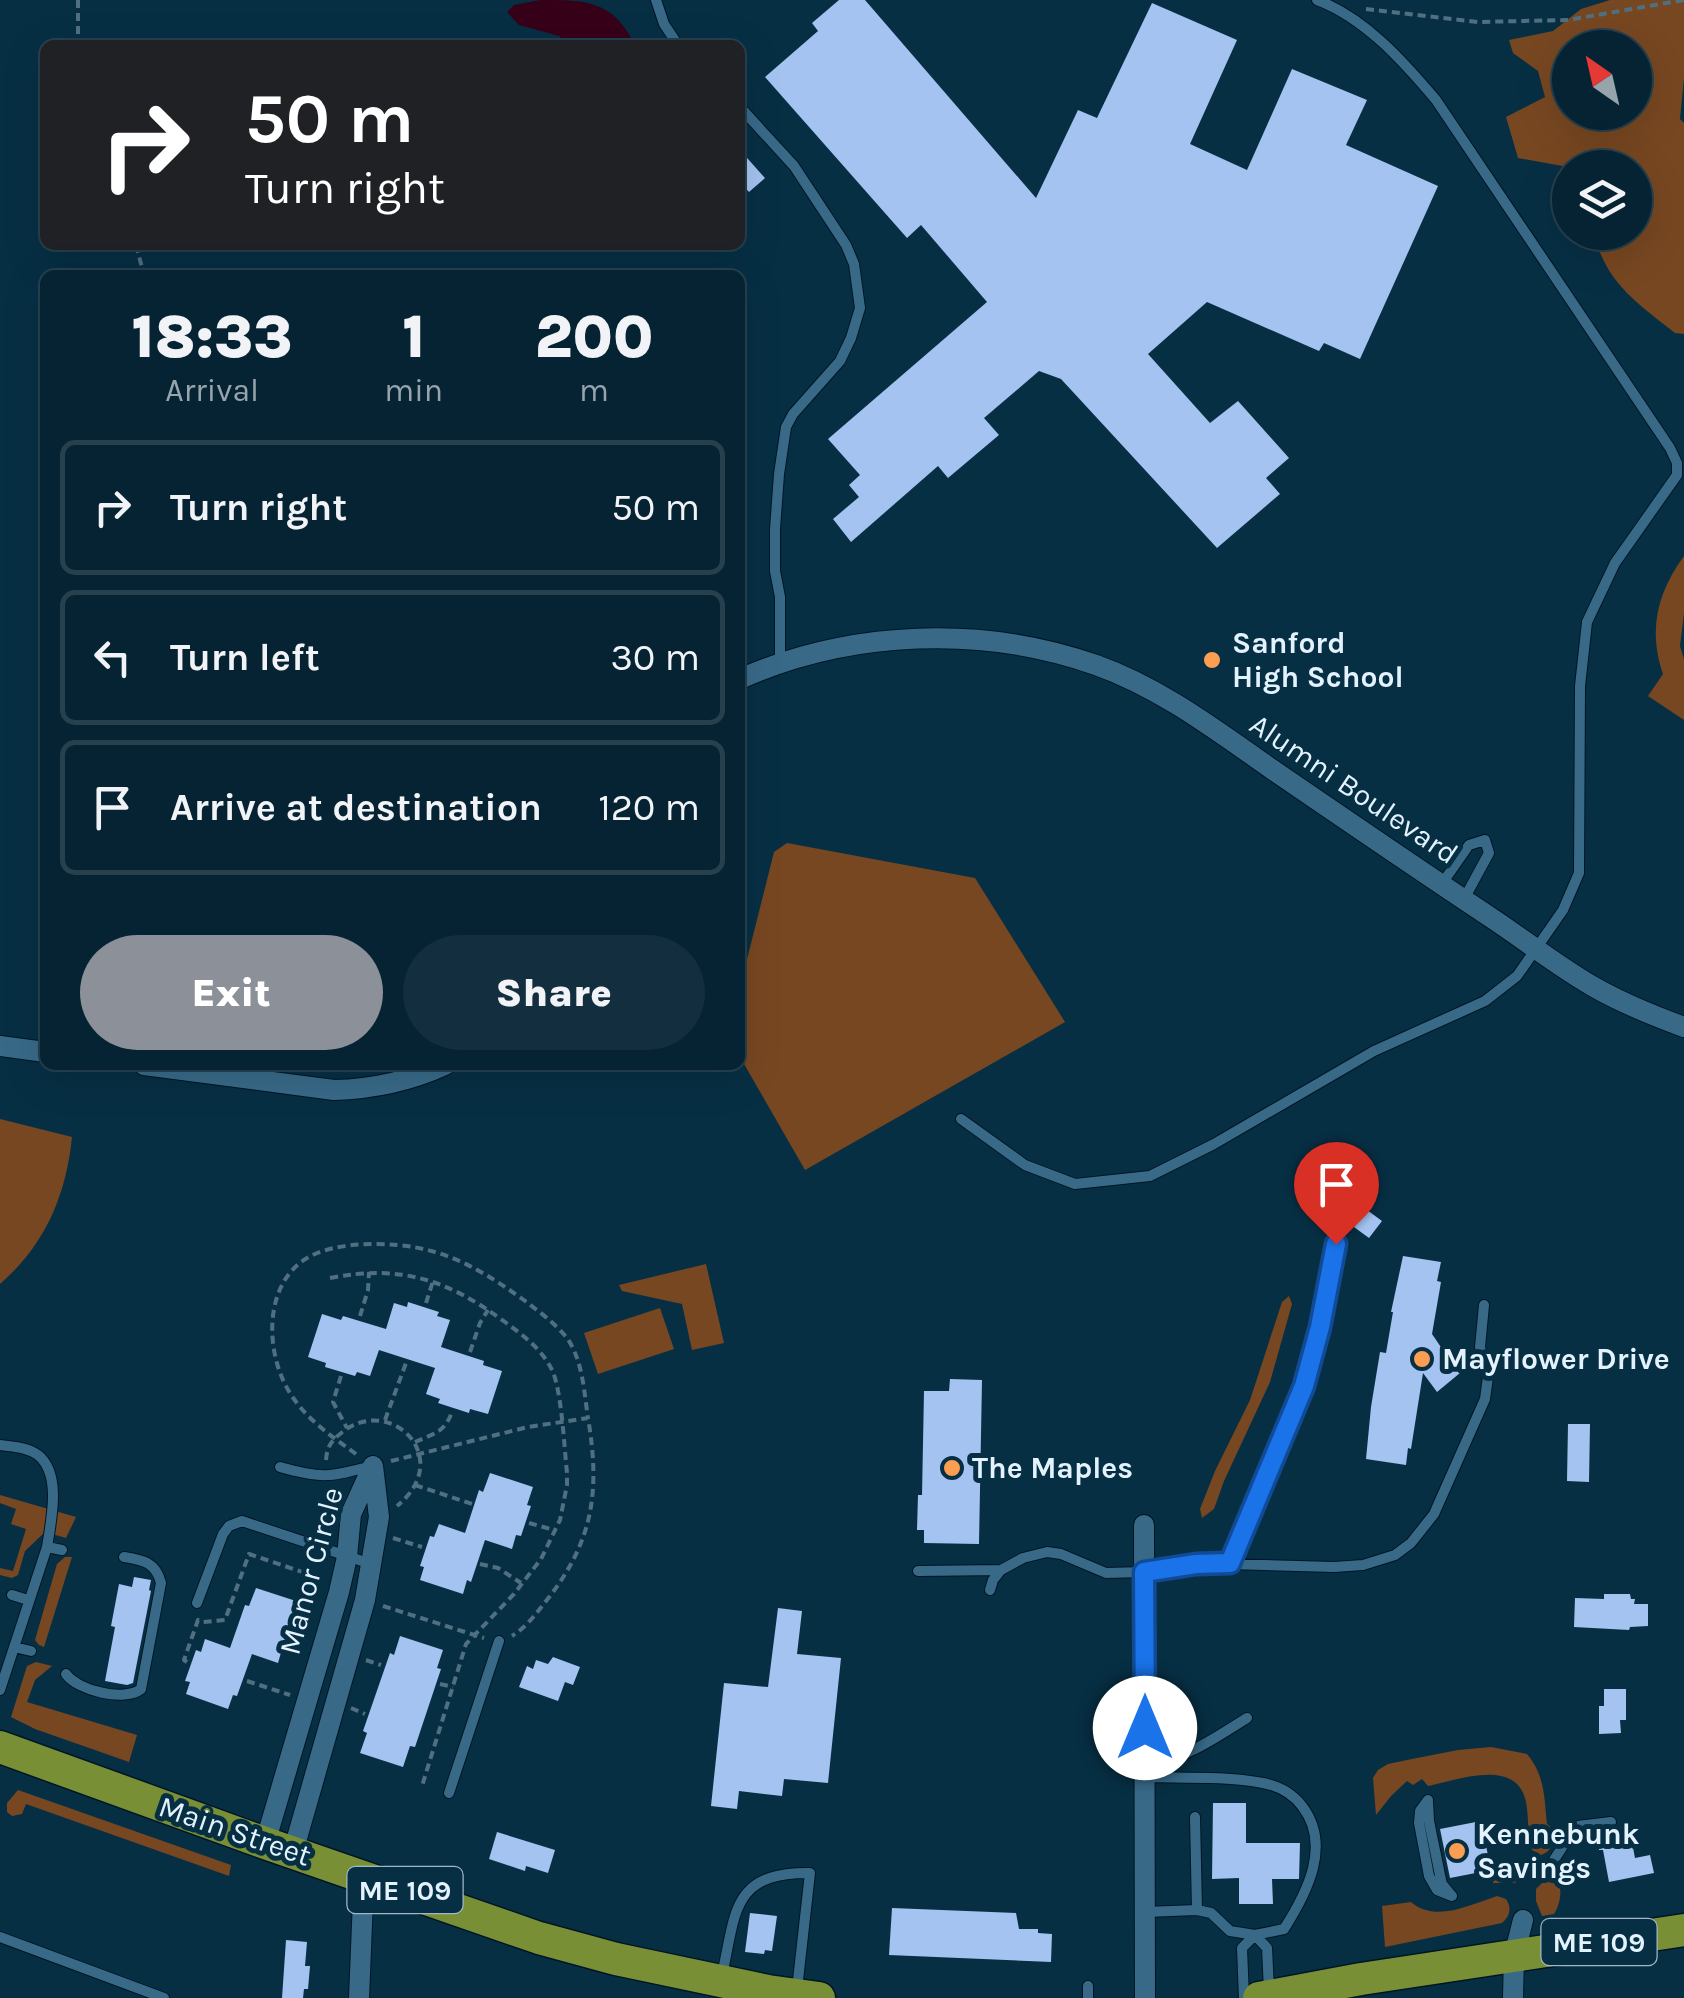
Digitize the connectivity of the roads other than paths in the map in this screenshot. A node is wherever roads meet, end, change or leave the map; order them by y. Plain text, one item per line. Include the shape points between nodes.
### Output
1 (656, 0) edge
2 (1317, 0) edge
3 (675, 40) edge
4 (745, 112) edge
5 (780, 663) junction
6 (745, 677) edge
7 (1441, 885) junction
8 (1464, 900) junction
9 (1538, 949) junction
10 (1684, 1028) edge
11 (0, 1046) edge
12 (40, 1051) edge
13 (182, 1070) edge
14 (431, 1070) edge
15 (961, 1118) dead end
16 (1336, 1244) dead end
17 (1484, 1305) dead end
18 (0, 1445) edge
19 (373, 1466) junction
20 (280, 1467) dead end
21 (1144, 1526) dead end
22 (47, 1547) junction
23 (62, 1550) dead end
24 (347, 1556) junction
25 (124, 1557) dead end
26 (1230, 1563) junction
27 (372, 1564) junction
28 (918, 1570) dead end
29 (1001, 1570) junction
30 (1144, 1572) junction
31 (990, 1590) dead end
32 (12, 1595) dead end
33 (28, 1600) junction
34 (197, 1604) dead end
35 (498, 1641) road end
36 (14, 1647) junction
37 (31, 1652) dead end
38 (66, 1674) dead end
39 (0, 1690) edge
40 (1247, 1718) dead end
41 (0, 1747) edge
42 (1145, 1772) junction
43 (449, 1792) dead end
44 (1428, 1800) dead end
45 (1195, 1817) dead end
46 (1611, 1822) dead end
47 (279, 1848) junction
48 (1550, 1866) dead end
49 (364, 1876) junction
50 (1452, 1896) dead end
51 (1196, 1910) junction
52 (1145, 1912) junction
53 (1523, 1920) dead end
54 (1684, 1930) edge
55 (1255, 1934) junction
56 (0, 1937) edge
57 (1514, 1956) junction
58 (720, 1981) junction
59 (808, 1996) edge
60 (164, 1998) edge
61 (359, 1998) edge
62 (1145, 1998) edge
63 (1261, 1998) edge
64 (1513, 1998) edge

1 - 3 lane
2 - 9 lane via 1375,37 1436,100 1678,463 1677,475 1615,563 1587,622 1580,675 1579,873
4 - 5 lane via 794,166 846,245 860,308 840,361 786,427 775,529
5 - 6 street, Alumni Boulevard
5 - 7 street, Alumni Boulevard via 853,645 973,638 1096,666 1198,719
7 - 8 street, Alumni Boulevard
7 - 8 lane via 1469,845 1486,840 1488,853
8 - 9 street, Alumni Boulevard
9 - 10 street, Alumni Boulevard via 1592,986
9 - 15 lane via 1485,1001 1374,1051 1150,1176 1075,1184 1025,1166
11 - 12 street
13 - 14 street via 334,1090
16 - 26 lane via 1304,1386
17 - 26 lane via 1485,1399 1434,1514 1411,1544 1363,1565
18 - 22 lane via 34,1452 49,1469
19 - 20 lane via 334,1476
19 - 24 street, Manor Circle via 352,1514
19 - 27 street, Manor Circle via 379,1517
21 - 30 street
22 - 23 lane
22 - 33 lane
24 - 27 lane
24 - 34 lane via 242,1521 223,1534
24 - 47 street, Manor Circle
25 - 38 lane via 151,1564 161,1583 141,1689 123,1696 74,1684
26 - 30 lane
27 - 47 street, Manor Circle
28 - 29 lane
29 - 30 lane via 1047,1552 1106,1573
29 - 31 lane
30 - 42 street
32 - 33 lane
33 - 36 lane
35 - 43 lane
36 - 37 lane
36 - 39 lane
40 - 42 lane via 1194,1752
41 - 47 highway, Main Street / ME 109
42 - 52 street
42 - 55 lane via 1263,1783 1290,1792 1311,1818 1316,1848 1300,1904 1284,1929
44 - 50 lane via 1419,1823 1429,1876
45 - 51 lane
46 - 48 lane via 1569,1827
47 - 49 highway, Main Street / ME 109
49 - 58 highway, Main Street / ME 109 via 540,1938
49 - 61 street
51 - 52 lane
51 - 55 lane via 1211,1913 1230,1931
52 - 62 street
53 - 57 street
54 - 57 highway, ME 109
55 - 63 lane via 1267,1948
55 - 63 lane via 1242,1948
56 - 60 lane
57 - 63 highway, ME 109
57 - 64 street
58 - 59 highway, Main Street / ME 109
58 - 59 lane via 737,1907 748,1891 774,1876 810,1873

